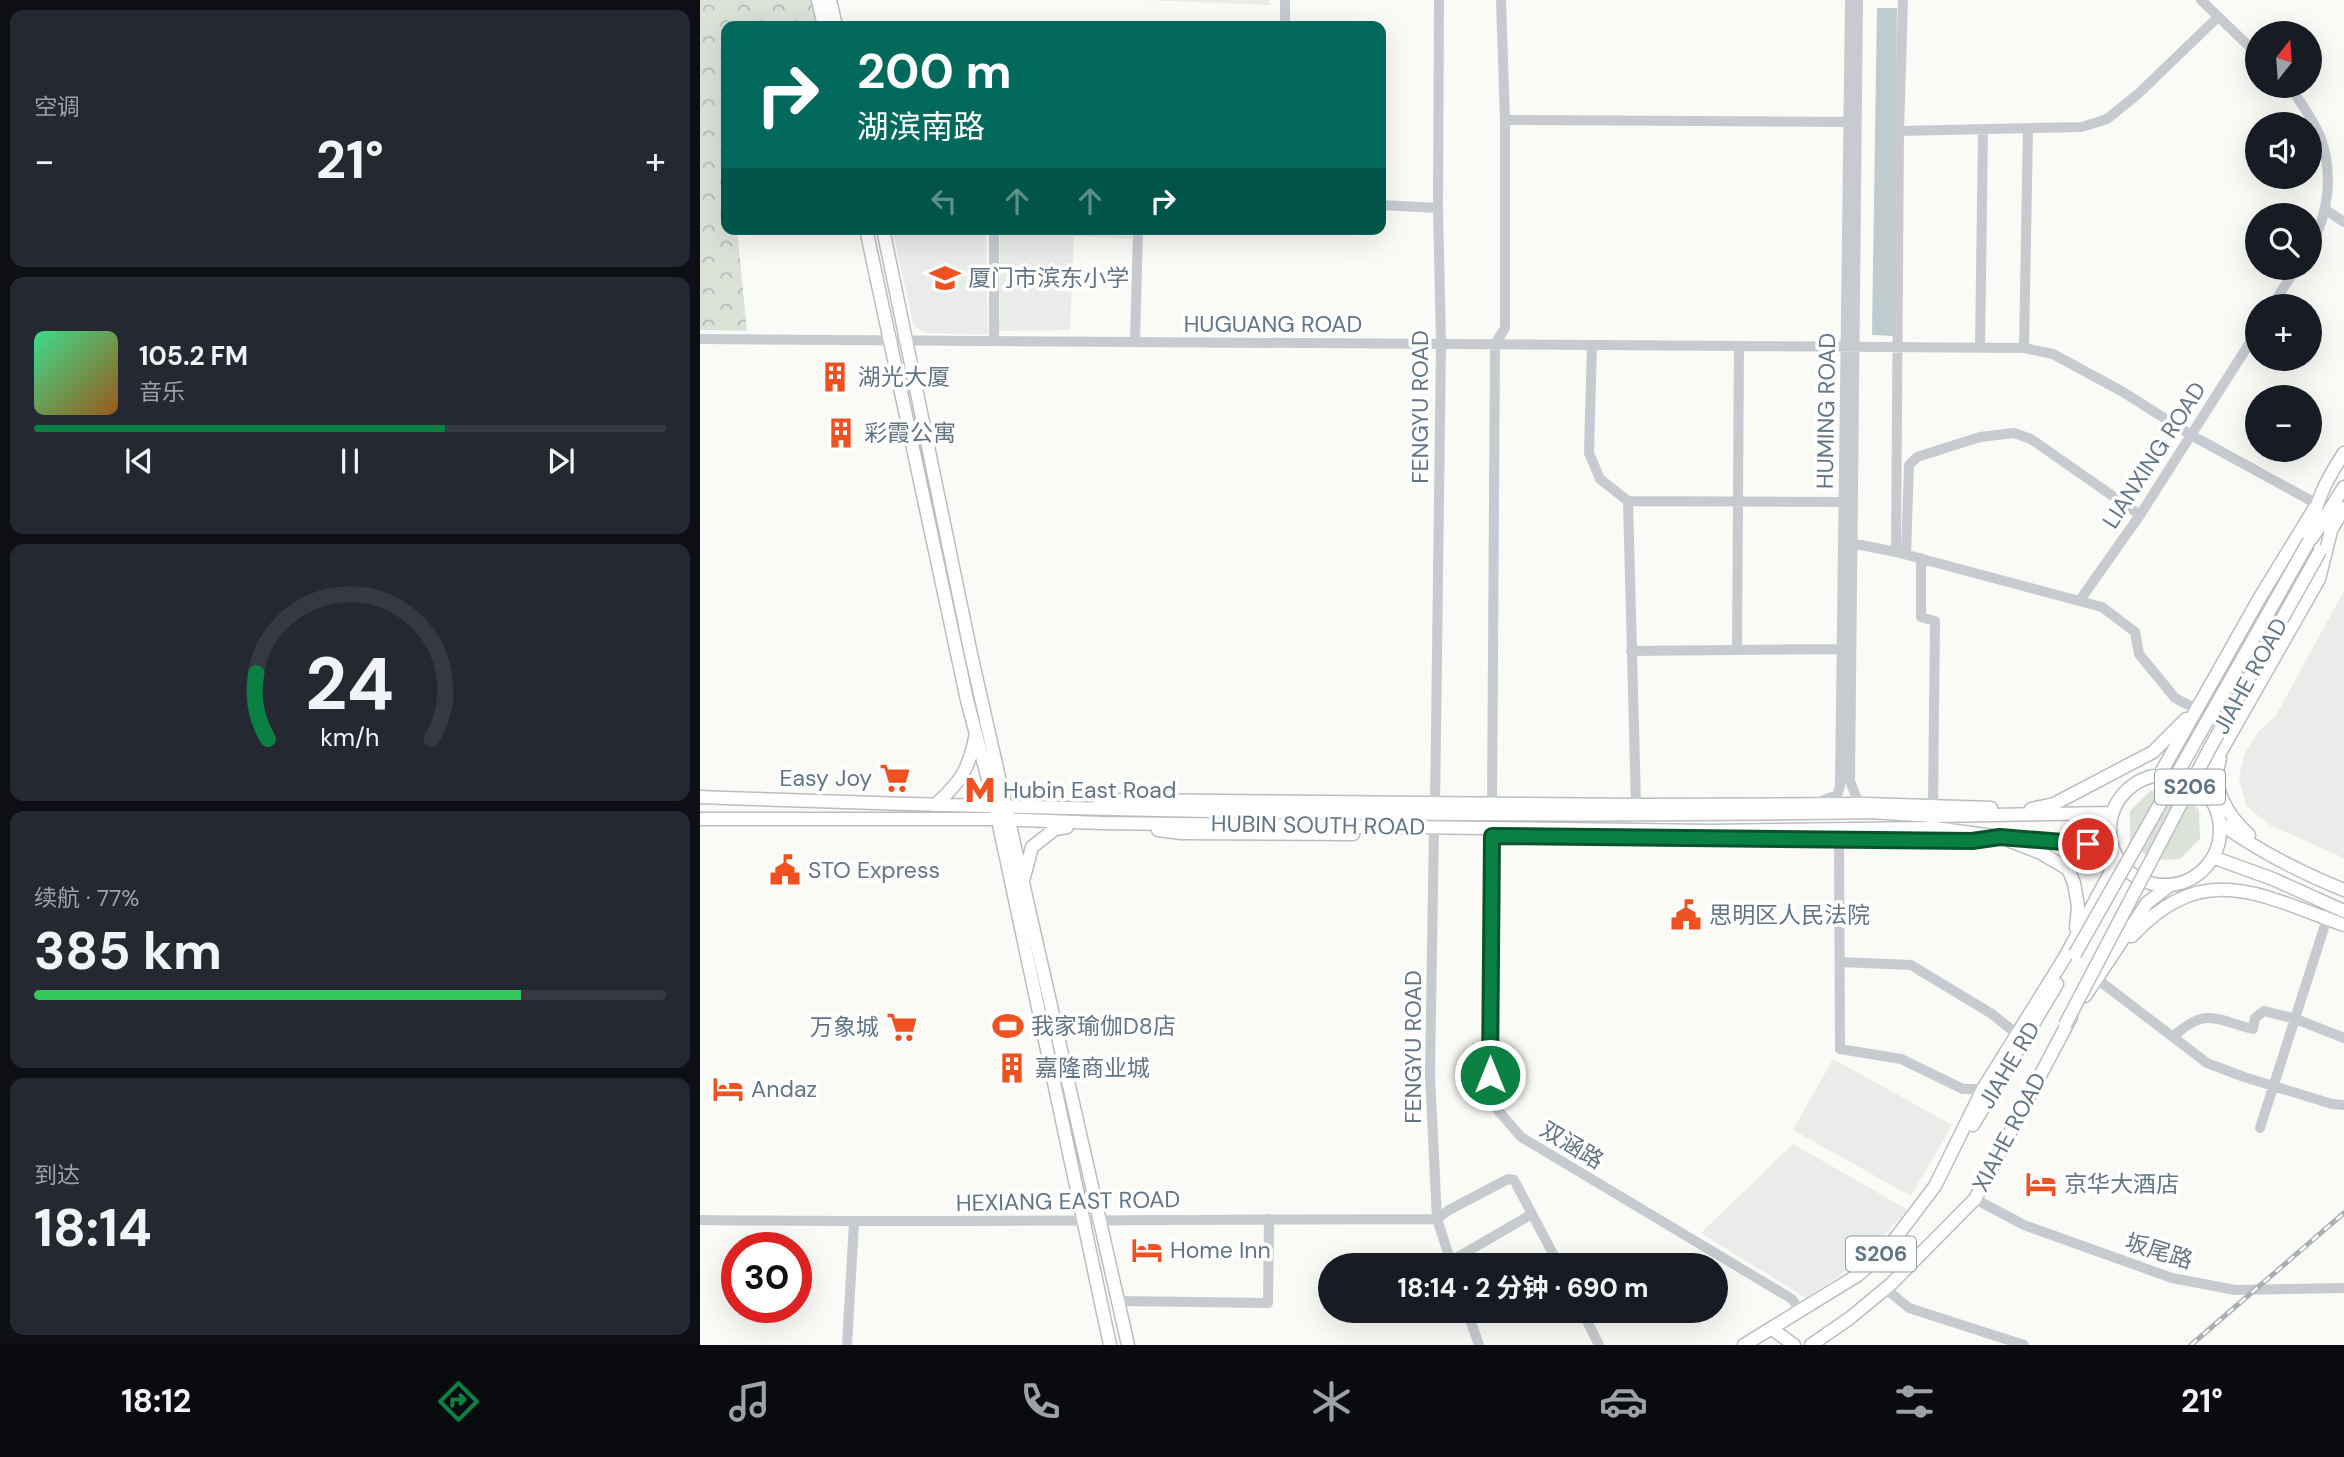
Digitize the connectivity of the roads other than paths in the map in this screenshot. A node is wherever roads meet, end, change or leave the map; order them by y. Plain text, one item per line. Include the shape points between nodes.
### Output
1 (818, 0) edge
2 (830, 0) edge
3 (1285, 0) edge
4 (1439, 0) edge
5 (1501, 0) edge
6 (1850, 0) edge
7 (1857, 0) edge
8 (1903, 0) edge
9 (2201, 0) edge
10 (2218, 17) junction
11 (823, 21) edge
12 (835, 21) edge
13 (1284, 21) edge
14 (2245, 43) edge
15 (2297, 98) edge
16 (1505, 120) junction
17 (1849, 122) junction
18 (2028, 130) junction
19 (1899, 131) junction
20 (1983, 131) junction
21 (1386, 205) edge
22 (1438, 208) junction
23 (2326, 210) junction
24 (2344, 222) edge
25 (2322, 224) edge
26 (867, 235) edge
27 (884, 235) edge
28 (994, 235) edge
29 (1138, 235) edge
30 (700, 338) edge
31 (889, 340) junction
32 (905, 340) junction
33 (994, 341) junction
34 (1135, 342) junction
35 (1441, 344) junction
36 (1494, 344) junction
37 (1592, 345) junction
38 (1738, 346) junction
39 (1849, 347) junction
40 (1899, 348) junction
41 (1980, 348) junction
42 (2024, 348) junction
43 (2245, 350) edge
44 (2191, 435) junction
45 (2344, 453) edge
46 (2344, 487) edge
47 (1628, 501) junction
48 (1738, 502) junction
49 (1844, 502) junction
50 (2315, 507) junction
51 (2344, 508) edge
52 (2140, 514) junction
53 (2332, 527) junction
54 (2309, 541) junction
55 (1851, 543) junction
56 (1901, 553) junction
57 (1921, 558) junction
58 (2080, 600) junction
59 (1842, 649) junction
60 (1737, 650) junction
61 (1631, 651) junction
62 (967, 700) junction
63 (2196, 709) junction
64 (2225, 744) junction
65 (2159, 776) junction
66 (2200, 788) junction
67 (700, 797) edge
68 (1813, 804) junction
69 (1867, 804) junction
70 (935, 805) junction
71 (1636, 805) junction
72 (1933, 805) junction
73 (1001, 806) junction
74 (1492, 808) junction
75 (2023, 810) junction
76 (2112, 813) junction
77 (2064, 814) junction
78 (700, 819) edge
79 (1004, 820) junction
80 (1435, 820) junction
81 (1101, 823) junction
82 (2220, 823) junction
83 (1492, 832) junction
84 (2000, 837) junction
85 (1839, 839) junction
86 (2115, 852) junction
87 (2270, 854) junction
88 (2215, 858) junction
89 (1023, 880) junction
90 (2169, 886) junction
91 (2344, 890) edge
92 (2344, 911) edge
93 (2328, 912) junction
94 (2344, 925) edge
95 (2070, 955) junction
96 (1840, 962) junction
97 (2098, 976) junction
98 (2295, 1019) junction
99 (2065, 1025) junction
100 (2017, 1034) junction
101 (2173, 1037) junction
102 (2344, 1038) edge
103 (2274, 1086) junction
104 (1983, 1089) junction
105 (2344, 1105) edge
106 (2260, 1128) dead end
107 (1941, 1175) junction
108 (1975, 1199) junction
109 (1532, 1214) junction
110 (1100, 1219) junction
111 (1269, 1219) junction
112 (1437, 1219) junction
113 (700, 1220) edge
114 (1085, 1220) junction
115 (854, 1222) junction
116 (1448, 1253) edge
117 (1468, 1253) edge
118 (1551, 1253) edge
119 (2344, 1287) edge
120 (1886, 1289) junction
121 (1119, 1301) junction
122 (1801, 1312) junction
123 (1473, 1323) edge
124 (1589, 1323) edge
125 (1772, 1329) junction
126 (847, 1345) edge
127 (1110, 1345) edge
128 (1128, 1345) edge
129 (1479, 1345) edge
130 (1599, 1345) edge
131 (1744, 1345) edge
132 (1785, 1345) edge
133 (1794, 1345) edge
134 (1811, 1345) edge
135 (2024, 1345) edge

1 - 11 main road
2 - 12 main road
3 - 13 street
4 - 22 street, FENGYU ROAD
5 - 16 street
6 - 17 street, HUMING ROAD
7 - 39 street, HUMING ROAD
8 - 19 street
9 - 10 street
10 - 14 street
10 - 18 street via 2108,119 2081,127
15 - 23 street via 2320,139 2327,171
16 - 17 street
16 - 36 street via 1505,328
17 - 39 street, HUMING ROAD
18 - 20 street
18 - 42 street
19 - 20 street
19 - 40 street
20 - 41 street
21 - 22 street
22 - 35 street, FENGYU ROAD
23 - 24 street
23 - 25 street
26 - 31 main road
27 - 32 main road
28 - 33 street
29 - 34 street
30 - 31 street, HUGUANG ROAD
31 - 32 street, HUGUANG ROAD
31 - 62 main road
32 - 33 street, HUGUANG ROAD
32 - 73 main road
33 - 34 street, HUGUANG ROAD
34 - 35 street, HUGUANG ROAD
35 - 36 street, HUGUANG ROAD
35 - 80 street, FENGYU ROAD
36 - 37 street, HUGUANG ROAD
36 - 74 street
37 - 38 street, HUGUANG ROAD
37 - 47 street via 1589,453 1600,479
38 - 39 street, HUGUANG ROAD
38 - 48 street
39 - 40 street, HUGUANG ROAD
39 - 49 street, HUMING ROAD
39 - 55 street, HUMING ROAD
40 - 41 street, HUGUANG ROAD
40 - 56 street
41 - 42 street, HUGUANG ROAD
42 - 44 street, HUGUANG ROAD via 2053,354
43 - 44 street, LIANXING ROAD
44 - 50 street, HUGUANG ROAD
44 - 52 street, LIANXING ROAD
45 - 50 main road
46 - 54 main road, S206
47 - 48 street
47 - 61 street
48 - 49 street
48 - 60 street
49 - 59 street, HUMING ROAD
50 - 54 main road
50 - 63 main road, S206
51 - 53 main road, S206
52 - 56 street via 2031,439 2014,433 1980,437 1917,457 1909,465
52 - 58 street, LIANXING ROAD
53 - 64 main road, S206 via 2319,579
53 - 99 main road, JIAHE ROAD / S206, bridge
54 - 95 main road, JIAHE ROAD / S206, bridge
55 - 56 street
55 - 69 street, HUMING ROAD via 1850,781 1857,799
56 - 57 street
57 - 58 street
57 - 72 street via 1921,617 1935,621
58 - 63 street via 2102,607 2135,632 2139,654 2175,698
59 - 60 street
59 - 68 street, HUMING ROAD via 1840,786 1837,795
60 - 61 street
61 - 71 street
62 - 70 main road via 975,736 970,760 957,785
62 - 73 main road
63 - 65 main road, S206
63 - 75 main road via 2153,752 2054,804
64 - 66 main road, S206
64 - 87 main road via 2216,770 2224,806
65 - 66 main road via 2188,780
65 - 76 main road via 2121,794
66 - 82 main road via 2210,797
67 - 70 main road
68 - 69 main road
68 - 71 main road
69 - 72 main road
70 - 73 main road
71 - 74 main road
72 - 75 main road
73 - 79 main road
73 - 80 main road
74 - 77 main road
74 - 80 main road
75 - 77 main road
76 - 77 main road
76 - 86 main road
78 - 79 main road
79 - 81 main road
79 - 89 main road
79 - 114 main road
80 - 81 main road via 1181,833
80 - 83 main road
80 - 112 street, FENGYU ROAD via 1430,1075
81 - 89 main road via 1055,829 1032,847
82 - 87 main road
82 - 88 main road
83 - 84 main road via 1935,828
83 - 85 main road
83 - 122 street, 双涵路 via 1490,1101 1521,1137 1792,1299
84 - 85 main road via 1972,841
84 - 86 main road
84 - 95 main road via 2068,869 2078,922
85 - 96 street
86 - 90 main road via 2133,876
86 - 95 main road, S206
87 - 91 main road
88 - 90 main road via 2198,875
88 - 93 main road via 2273,879
89 - 110 main road
90 - 97 main road, XIAHE ROAD / S206 via 2147,903
92 - 93 main road
93 - 94 main road
93 - 97 main road via 2222,888 2190,894 2150,916
93 - 98 street
95 - 100 main road, S206
95 - 107 main road, JIAHE RD / S206 via 2001,1082
96 - 100 street via 1910,965
96 - 104 street via 1840,1049 1901,1059 1963,1089
97 - 99 main road, XIAHE ROAD / S206
97 - 101 street
98 - 101 street via 2264,1011 2255,1018 2253,1029 2203,1017
98 - 102 street
98 - 103 street
99 - 108 main road, XIAHE ROAD / S206
100 - 104 main road, S206
101 - 103 street via 2207,1063
103 - 105 street
103 - 106 street
104 - 107 main road, S206
107 - 122 main road, S206 via 1888,1248 1858,1275
108 - 119 street, 坂尾路 via 2024,1225 2172,1278 2235,1290
108 - 120 main road, XIAHE ROAD / S206
109 - 112 street via 1514,1180 1508,1179
109 - 117 street
109 - 118 street
110 - 111 street, HEXIANG EAST ROAD
110 - 114 street, HEXIANG EAST ROAD
110 - 121 main road
111 - 112 street, HEXIANG EAST ROAD
111 - 121 street via 1268,1303
112 - 116 street, FENGYU ROAD
113 - 115 street, HEXIANG EAST ROAD
114 - 115 street, HEXIANG EAST ROAD
114 - 127 main road
115 - 126 street
120 - 134 main road, XIAHE ROAD / S206
120 - 135 street via 1909,1308
121 - 128 main road
122 - 125 main road, S206
123 - 129 street
124 - 130 street
125 - 131 main road, S206
125 - 132 main road
125 - 133 main road

